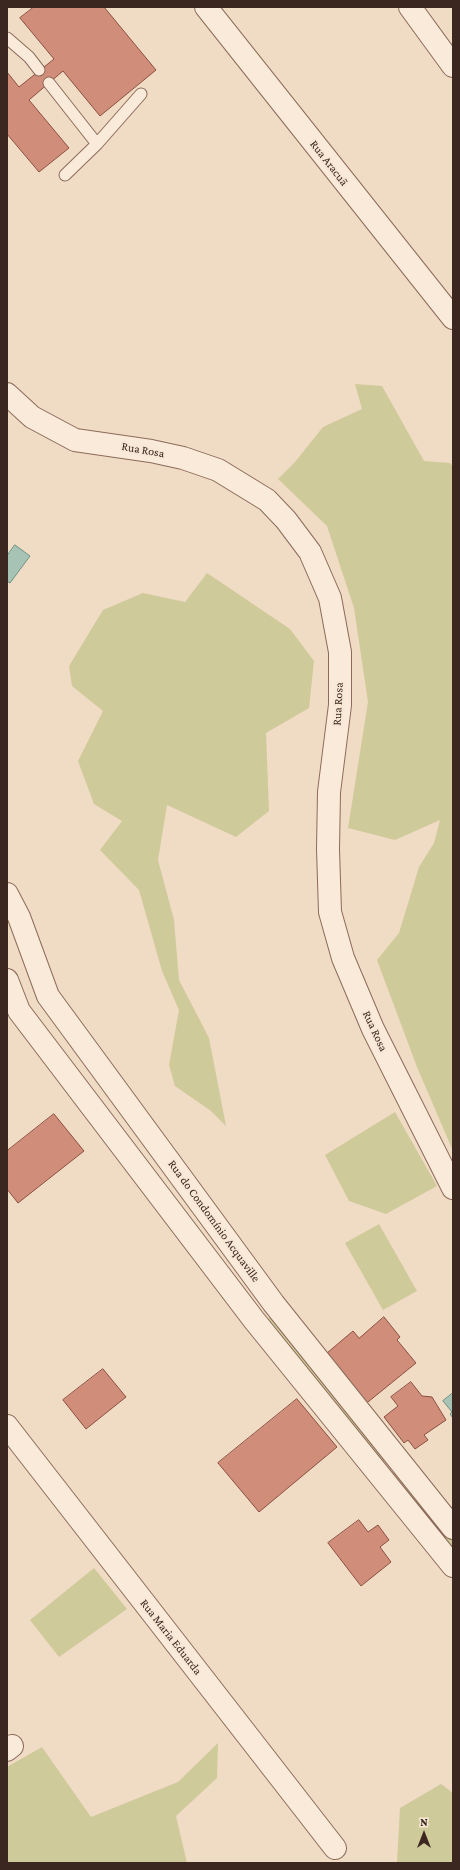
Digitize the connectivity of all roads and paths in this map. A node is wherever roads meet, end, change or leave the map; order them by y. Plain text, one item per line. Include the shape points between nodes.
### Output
1 (206, 7) edge
2 (410, 7) edge
3 (7, 38) edge
4 (453, 66) edge
5 (39, 70) dead end
6 (49, 83) dead end
7 (141, 94) dead end
8 (97, 144) junction
9 (65, 174) dead end
10 (453, 318) edge
11 (7, 394) edge
12 (7, 894) edge
13 (7, 980) edge
14 (131, 1107) junction
15 (107, 1126) junction
16 (453, 1188) edge
17 (274, 1304) junction
18 (254, 1320) junction
19 (7, 1426) edge
20 (398, 1460) junction
21 (378, 1475) junction
22 (453, 1528) edge
23 (453, 1566) edge
24 (335, 1848) dead end

1 - 10 street, Rua Aracuã
2 - 4 street
3 - 5 lane via 29,57
6 - 8 lane
7 - 8 lane
8 - 9 lane
11 - 16 street, Rua Rosa via 32,417 75,440 151,451 218,470 267,500 310,552 330,598 340,652 340,705 329,792 330,912 343,958 374,1029
12 - 14 street, Rua do Condomínio Acquaville via 19,917 48,996
13 - 15 street via 19,1011
14 - 15 street
14 - 17 street, Rua do Condomínio Acquaville
15 - 18 street
17 - 18 street
17 - 20 street, Rua do Condomínio Acquaville
18 - 21 street
19 - 24 street, Rua Maria Eduarda
20 - 21 street
20 - 22 street, Rua do Condomínio Acquaville
21 - 23 street

